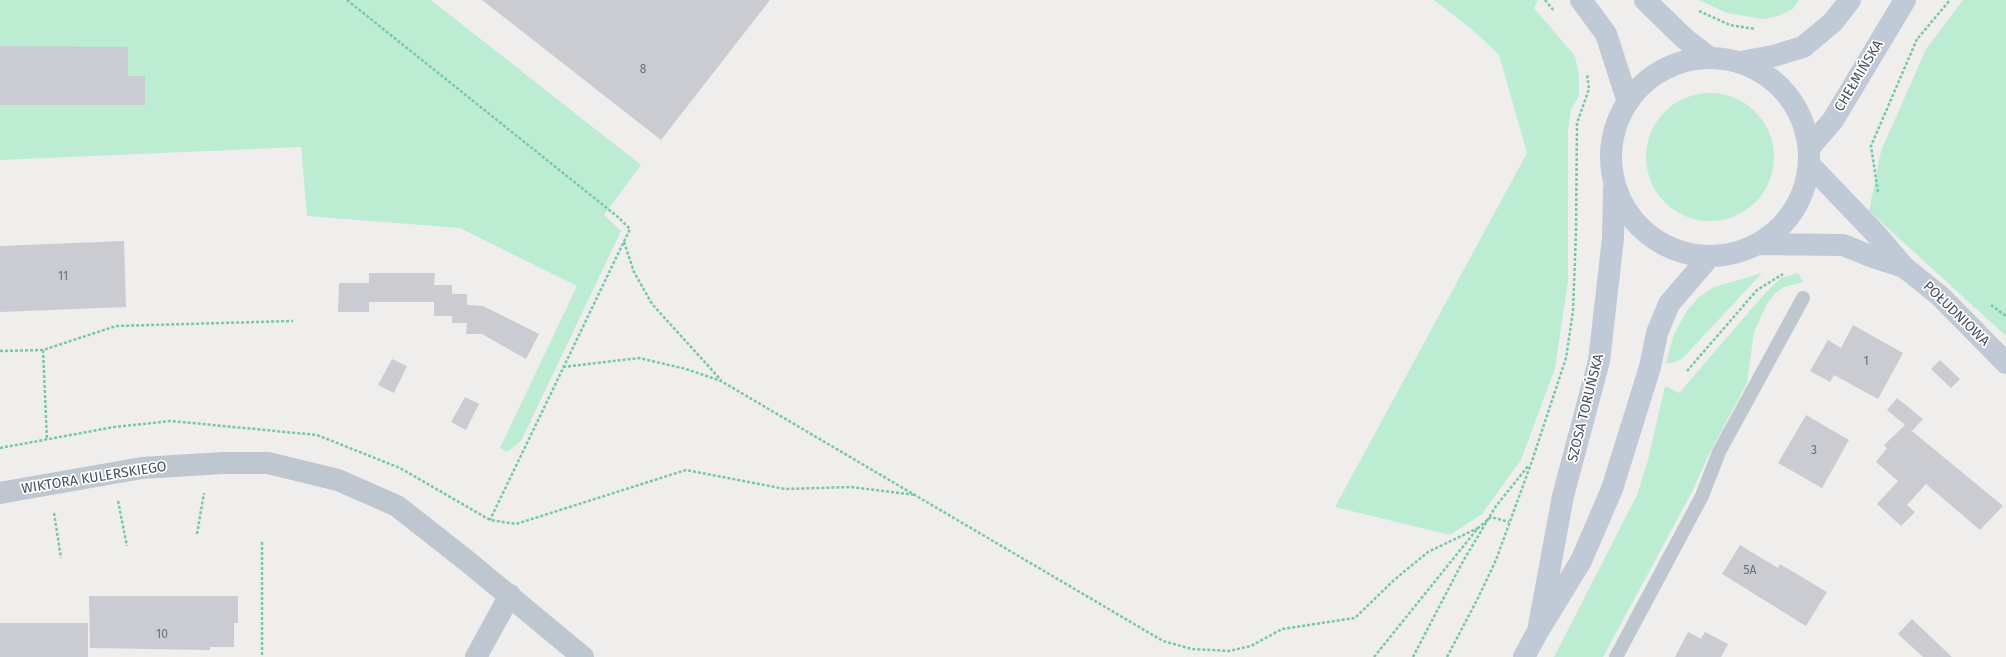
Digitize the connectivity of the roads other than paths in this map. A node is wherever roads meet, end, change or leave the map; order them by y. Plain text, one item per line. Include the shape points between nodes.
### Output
1 (1581, 0) edge
2 (1645, 0) edge
3 (1850, 0) edge
4 (1904, 0) edge
5 (1710, 58) junction
6 (1740, 62) junction
7 (1628, 102) junction
8 (1809, 156) junction
9 (1614, 181) junction
10 (1758, 244) junction
11 (1710, 256) junction
12 (1904, 267) junction
13 (1803, 298) dead end
14 (2006, 363) edge
15 (0, 493) edge
16 (510, 595) junction
17 (1538, 631) junction
18 (476, 657) edge
19 (584, 657) edge
20 (1524, 657) edge
21 (1616, 657) edge

1 - 7 main road via 1606,34
2 - 5 main road via 1684,38
3 - 6 main road via 1833,22 1803,47
4 - 8 main road, CHEŁMIŃSKA
5 - 6 main road
5 - 7 main road via 1686,61 1663,70 1644,83
6 - 8 main road via 1761,72 1780,86 1794,104 1804,125
7 - 9 main road via 1616,127 1611,154
8 - 10 main road via 1804,189 1794,211 1778,230
8 - 12 main road, POŁUDNIOWA
9 - 11 main road via 1622,202 1633,220 1649,235 1688,254
9 - 17 main road, SZOSA TORUŃSKA via 1613,238 1599,361 1563,496
10 - 11 main road via 1734,253
10 - 12 main road, POŁUDNIOWA via 1843,245
11 - 17 main road, SZOSA TORUŃSKA via 1669,304 1657,333 1650,367 1612,489 1581,561
12 - 14 main road, POŁUDNIOWA via 1940,296
13 - 21 lane via 1719,452 1702,496
15 - 16 street, WIKTORA KULERSKIEGO via 142,468 223,463 268,463 286,466 338,480 397,506
16 - 18 street
16 - 19 street, WIKTORA KULERSKIEGO
17 - 20 main road, SZOSA TORUŃSKA

